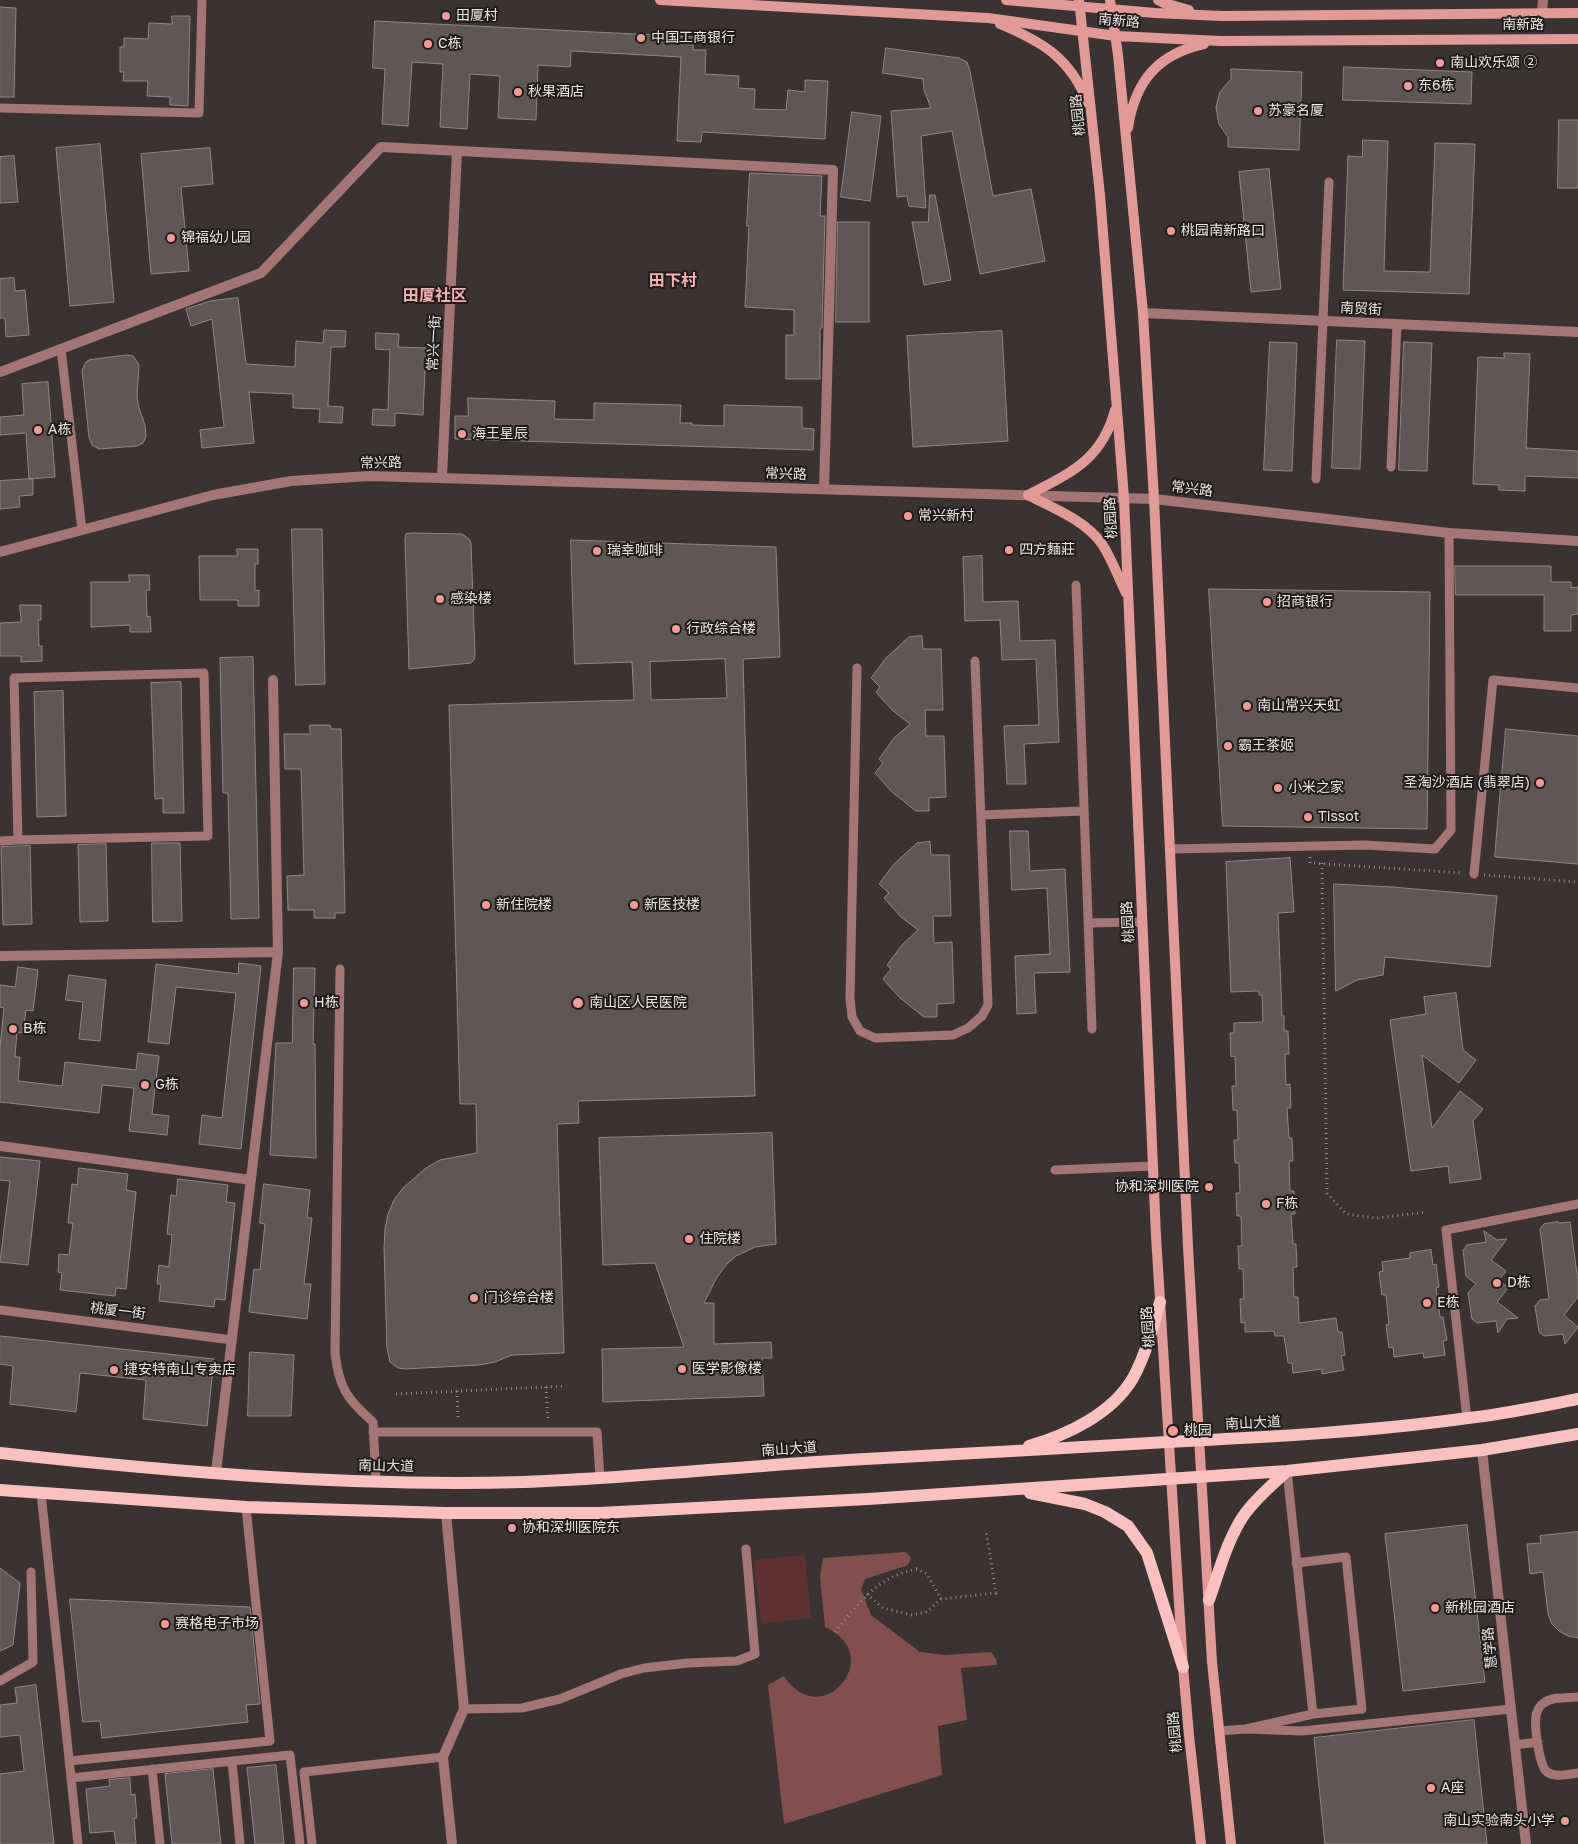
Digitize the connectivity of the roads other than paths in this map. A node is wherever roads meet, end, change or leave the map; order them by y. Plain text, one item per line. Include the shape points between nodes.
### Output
1 (202, 0) edge
2 (660, 0) edge
3 (1006, 0) edge
4 (1158, 0) edge
5 (1543, 0) edge
6 (1080, 4) edge
7 (1111, 5) edge
8 (1542, 12) junction
9 (1578, 13) edge
10 (1222, 16) junction
11 (988, 18) junction
12 (1083, 31) junction
13 (1116, 36) junction
14 (1578, 39) edge
15 (1220, 41) junction
16 (0, 108) edge
17 (1093, 124) junction
18 (1126, 144) junction
19 (457, 151) junction
20 (1329, 182) dead end
21 (1143, 313) junction
22 (1322, 321) junction
23 (1397, 324) junction
24 (1578, 332) edge
25 (62, 349) junction
26 (0, 372) edge
27 (1116, 398) junction
28 (1391, 467) dead end
29 (442, 477) junction
30 (1316, 479) dead end
31 (824, 489) junction
32 (1028, 495) junction
33 (1124, 498) junction
34 (1154, 499) junction
35 (82, 530) junction
36 (1449, 533) junction
37 (1578, 541) edge
38 (0, 552) edge
39 (1076, 585) dead end
40 (1128, 598) junction
41 (975, 661) dead end
42 (857, 668) dead end
43 (273, 680) dead end
44 (1578, 688) edge
45 (1083, 811) junction
46 (981, 815) junction
47 (18, 840) junction
48 (0, 841) edge
49 (1170, 849) junction
50 (1474, 874) road end
51 (1142, 922) junction
52 (1088, 923) junction
53 (278, 952) junction
54 (0, 956) edge
55 (340, 969) dead end
56 (1092, 1029) dead end
57 (0, 1146) edge
58 (1154, 1166) junction
59 (1055, 1170) dead end
60 (251, 1180) junction
61 (1578, 1204) edge
62 (1160, 1302) junction
63 (0, 1310) edge
64 (232, 1340) junction
65 (1578, 1399) edge
66 (1467, 1419) junction
67 (373, 1432) junction
68 (1578, 1434) edge
69 (1199, 1441) junction
70 (1169, 1442) junction
71 (1482, 1450) junction
72 (1010, 1452) junction
73 (0, 1453) edge
74 (1288, 1471) junction
75 (216, 1472) junction
76 (1201, 1477) junction
77 (600, 1478) junction
78 (1171, 1479) junction
79 (376, 1481) junction
80 (1012, 1489) junction
81 (0, 1490) edge
82 (41, 1493) junction
83 (246, 1507) junction
84 (446, 1513) junction
85 (746, 1549) dead end
86 (1296, 1563) junction
87 (31, 1572) dead end
88 (1209, 1600) junction
89 (1183, 1667) junction
90 (0, 1681) edge
91 (1578, 1697) edge
92 (464, 1709) junction
93 (1511, 1709) junction
94 (1313, 1714) junction
95 (1246, 1729) junction
96 (1219, 1731) junction
97 (1538, 1742) junction
98 (1515, 1744) junction
99 (444, 1757) junction
100 (69, 1761) junction
101 (232, 1761) junction
102 (152, 1769) junction
103 (1578, 1773) edge
104 (71, 1778) junction
105 (78, 1844) edge
106 (160, 1844) edge
107 (240, 1844) edge
108 (300, 1844) edge
109 (312, 1844) edge
110 (452, 1844) edge
111 (1201, 1844) edge
112 (1230, 1844) edge
113 (1526, 1844) edge

1 - 16 lane via 199,113
2 - 11 main road, 南新路
3 - 6 main road, 南新路
4 - 10 main road
5 - 8 street
6 - 7 main road, 南新路
6 - 12 main road, 桃园路
7 - 10 main road, 南新路
7 - 13 main road
8 - 9 main road, 南新路
8 - 10 main road, 南新路
11 - 12 main road, 南新路
11 - 17 main road via 1030,36 1065,64 1081,88
12 - 13 main road, 南新路
12 - 17 main road, 桃园路
13 - 15 main road, 南新路
13 - 18 main road
14 - 15 main road, 南新路
15 - 18 main road via 1175,53 1149,73 1132,107
17 - 27 main road, 桃园路
18 - 21 main road
19 - 25 street via 380,147 261,273
19 - 29 street, 常兴一街
19 - 31 street via 833,170
20 - 22 lane
21 - 22 street, 南贸街
21 - 34 main road
22 - 23 street, 南贸街
22 - 30 lane
23 - 24 street, 南贸街
23 - 28 lane
25 - 26 street
25 - 35 lane
27 - 32 main road via 1107,434 1092,455 1073,471
27 - 33 main road, 桃园路
29 - 31 street, 常兴路
29 - 35 street, 常兴路 via 370,476 291,481 213,495
31 - 32 street, 常兴路
32 - 33 street, 常兴路
32 - 40 main road via 1093,534 1108,553
33 - 34 street, 常兴路
33 - 40 main road, 桃园路
34 - 36 street, 常兴路
34 - 49 main road
35 - 38 street, 常兴路
36 - 37 street, 常兴路
36 - 49 lane via 1451,830 1435,849 1365,846
39 - 45 lane
40 - 51 main road, 桃园路
41 - 46 lane
42 - 46 lane via 850,998 852,1017 860,1031 875,1038 953,1035 982,1016 988,1005
43 - 53 street
44 - 50 lane via 1493,680
45 - 46 lane
45 - 52 lane
47 - 47 lane via 14,678 204,673 208,836
47 - 48 lane
49 - 69 main road
51 - 52 lane
51 - 58 main road, 桃园路
52 - 56 lane
53 - 54 street
53 - 60 street
55 - 67 lane via 335,1353 340,1380 352,1403 373,1422
57 - 60 street
58 - 59 lane
58 - 62 main road, 桃园路
60 - 64 street
61 - 66 lane via 1446,1230
62 - 70 main road, 桃园路
62 - 72 main road via 1146,1348 1133,1378 1118,1399 1072,1429
63 - 64 lane, 桃厦一街
64 - 75 street
65 - 66 main road, 南山大道
66 - 69 main road, 南山大道 via 1333,1433
67 - 77 lane via 597,1432
67 - 79 lane
68 - 71 main road
69 - 70 main road, 南山大道
69 - 76 main road
70 - 72 main road, 南山大道
70 - 78 main road, 桃园路
71 - 74 main road
71 - 93 street, 慧学路
72 - 77 main road, 南山大道
73 - 75 main road, 南山大道
74 - 76 main road
74 - 86 lane
74 - 88 main road via 1243,1516
75 - 79 main road, 南山大道
76 - 78 main road
76 - 88 main road
77 - 79 main road, 南山大道 via 520,1482
78 - 80 main road
78 - 89 main road, 桃园路
80 - 84 main road via 600,1513
80 - 89 main road via 1085,1504 1128,1526 1147,1553
81 - 82 main road
82 - 83 main road
82 - 100 lane
83 - 84 main road
83 - 100 lane via 270,1741
84 - 92 street
85 - 92 lane via 755,1654 737,1661 644,1668 522,1708
86 - 94 lane
86 - 94 lane via 1346,1557 1362,1709
87 - 90 lane via 33,1662
88 - 96 main road
89 - 111 main road, 桃园路
91 - 97 lane via 1552,1699 1544,1703 1537,1711
92 - 99 street
93 - 95 lane via 1302,1731
93 - 98 street, 慧学路
94 - 95 lane
95 - 96 lane
96 - 112 main road
97 - 98 lane
97 - 103 lane via 1541,1763 1546,1771 1562,1775
98 - 113 street, 慧学路
99 - 109 lane via 304,1772
99 - 110 street
100 - 104 lane
101 - 102 lane
101 - 107 lane
101 - 108 lane via 290,1754
102 - 104 lane
102 - 106 lane
104 - 105 lane

